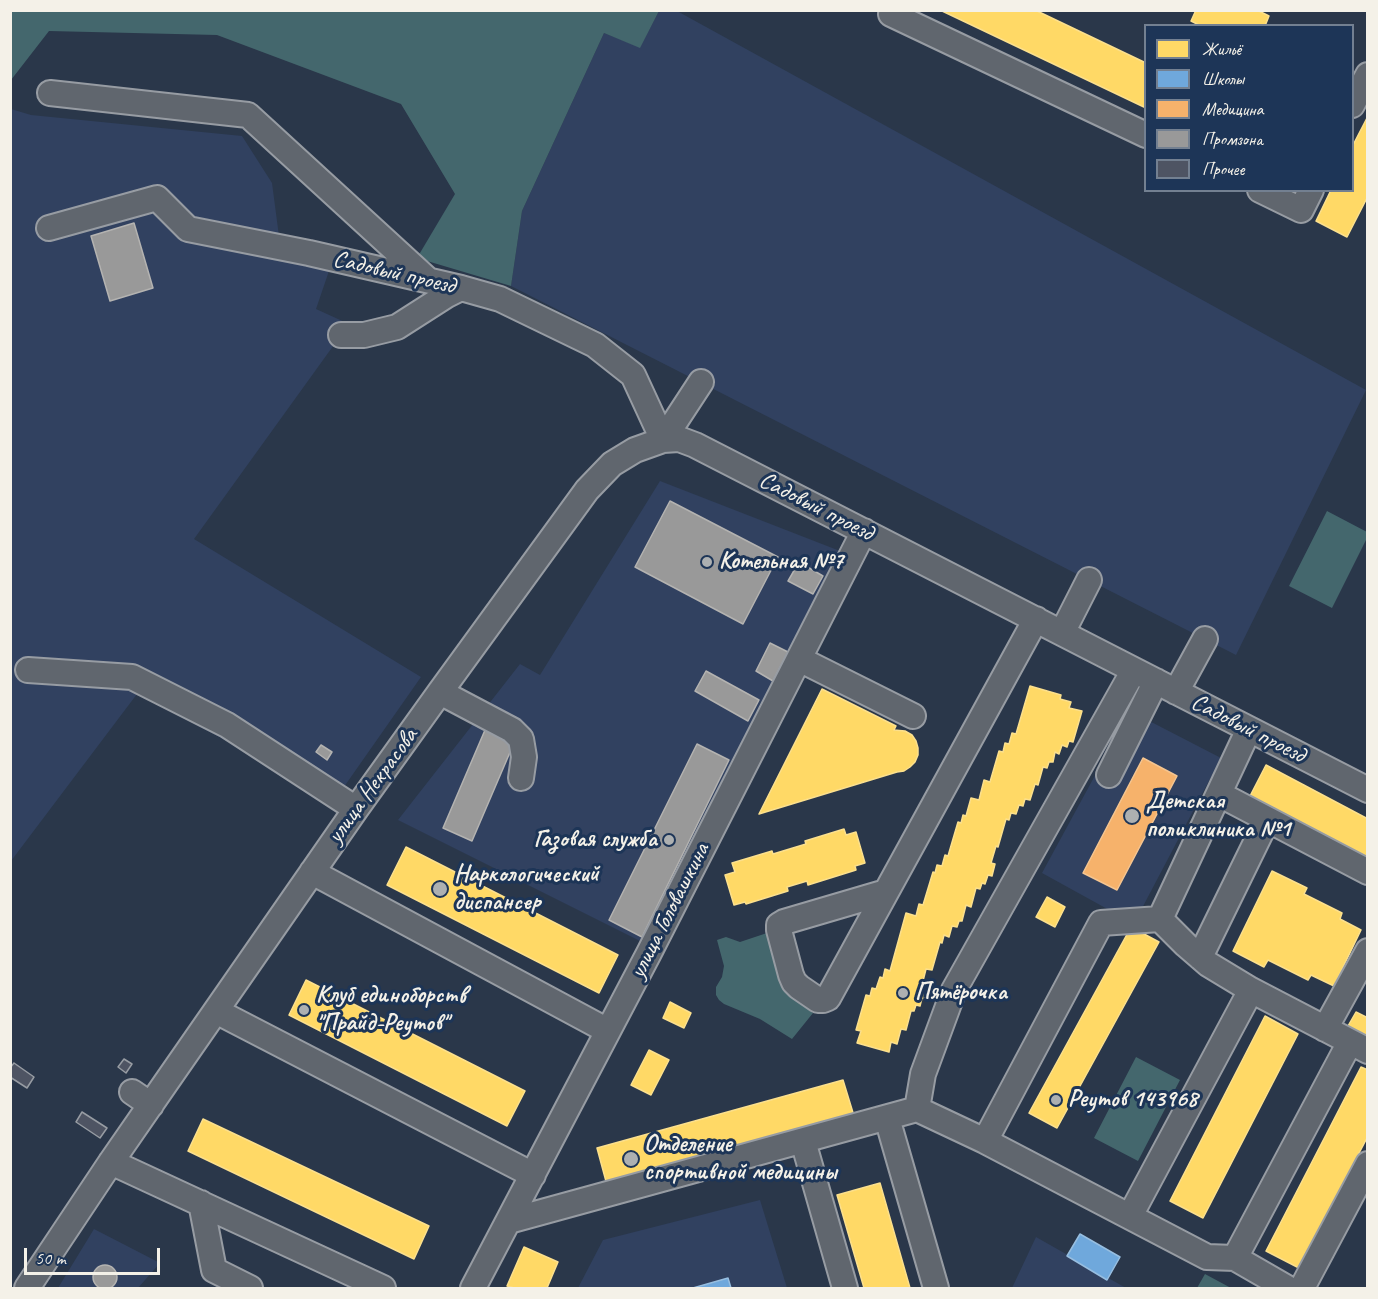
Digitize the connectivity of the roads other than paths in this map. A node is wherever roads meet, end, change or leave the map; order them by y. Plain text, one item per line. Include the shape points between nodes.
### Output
1 (891, 14) dead end
2 (1368, 75) edge
3 (50, 93) dead end
4 (1354, 103) edge
5 (1144, 134) edge
6 (1264, 192) edge
7 (1310, 192) edge
8 (49, 228) dead end
9 (429, 281) junction
10 (461, 288) junction
11 (341, 335) dead end
12 (701, 382) dead end
13 (663, 440) junction
14 (864, 531) junction
15 (1089, 580) dead end
16 (1035, 619) junction
17 (1062, 633) junction
18 (1205, 639) dead end
19 (799, 659) junction
20 (28, 669) dead end
21 (1134, 670) junction
22 (1166, 686) junction
23 (440, 692) junction
24 (913, 716) dead end
25 (1249, 729) junction
26 (1109, 775) dead end
27 (521, 778) dead end
28 (1368, 790) edge
29 (1219, 794) junction
30 (356, 809) junction
31 (1267, 820) junction
32 (312, 872) junction
33 (1368, 873) edge
34 (886, 892) junction
35 (1160, 919) junction
36 (1368, 951) edge
37 (1200, 957) junction
38 (1251, 990) junction
39 (216, 1011) junction
40 (1325, 1029) junction
41 (608, 1031) junction
42 (1359, 1047) edge
43 (917, 1109) junction
44 (887, 1118) junction
45 (803, 1140) junction
46 (985, 1140) junction
47 (111, 1162) junction
48 (1368, 1164) edge
49 (533, 1175) junction
50 (201, 1203) junction
51 (1130, 1216) junction
52 (509, 1221) junction
53 (1235, 1258) junction
54 (478, 1287) edge
55 (27, 1288) edge
56 (250, 1288) edge
57 (383, 1288) edge
58 (845, 1288) edge
59 (936, 1288) edge
60 (1287, 1288) edge
61 (1302, 1288) edge

1 - 5 street
2 - 4 street
3 - 9 street via 248,115
6 - 7 street via 1301,210
8 - 9 street, Садовый проезд via 157,198 188,229
9 - 10 street, Садовый проезд
10 - 11 street via 397,327 364,335
10 - 13 street, Садовый проезд via 500,299 595,345 633,375
12 - 13 street
13 - 14 street, Садовый проезд via 679,439 695,445
13 - 23 street, улица Некрасова via 612,464 587,490
14 - 16 street, Садовый проезд
14 - 19 street, улица Головашкина via 835,574
15 - 17 street
16 - 17 street, Садовый проезд
16 - 34 street
17 - 21 street, Садовый проезд
18 - 22 street
19 - 24 street
19 - 41 street, улица Головашкина
20 - 30 street via 132,677 227,725
21 - 22 street, Садовый проезд
21 - 43 street via 954,990 923,1074
22 - 25 street, Садовый проезд
22 - 26 street
23 - 27 street via 512,730 521,739
23 - 30 street, улица Некрасова
25 - 28 street, Садовый проезд
25 - 29 street
29 - 31 street
29 - 35 street
30 - 32 street, улица Некрасова
31 - 33 street
31 - 37 street
32 - 39 street, улица Некрасова
32 - 41 street
34 - 34 street via 828,998 818,1000 799,987 791,975 779,924
35 - 37 street
35 - 46 street via 1101,923
36 - 40 street
37 - 38 street
38 - 40 street
38 - 51 street
39 - 47 street, улица Некрасова via 142,1098
39 - 49 street
40 - 42 street
41 - 49 street, улица Головашкина
42 - 53 street
43 - 44 street
43 - 46 street
44 - 45 street
44 - 59 street
45 - 52 street
45 - 58 street
46 - 51 street
47 - 50 street
47 - 55 street, улица Некрасова
48 - 61 street
49 - 52 street, улица Головашкина
50 - 56 street via 214,1270
50 - 57 street
51 - 53 street via 1207,1257
52 - 54 street, улица Головашкина
53 - 60 street

